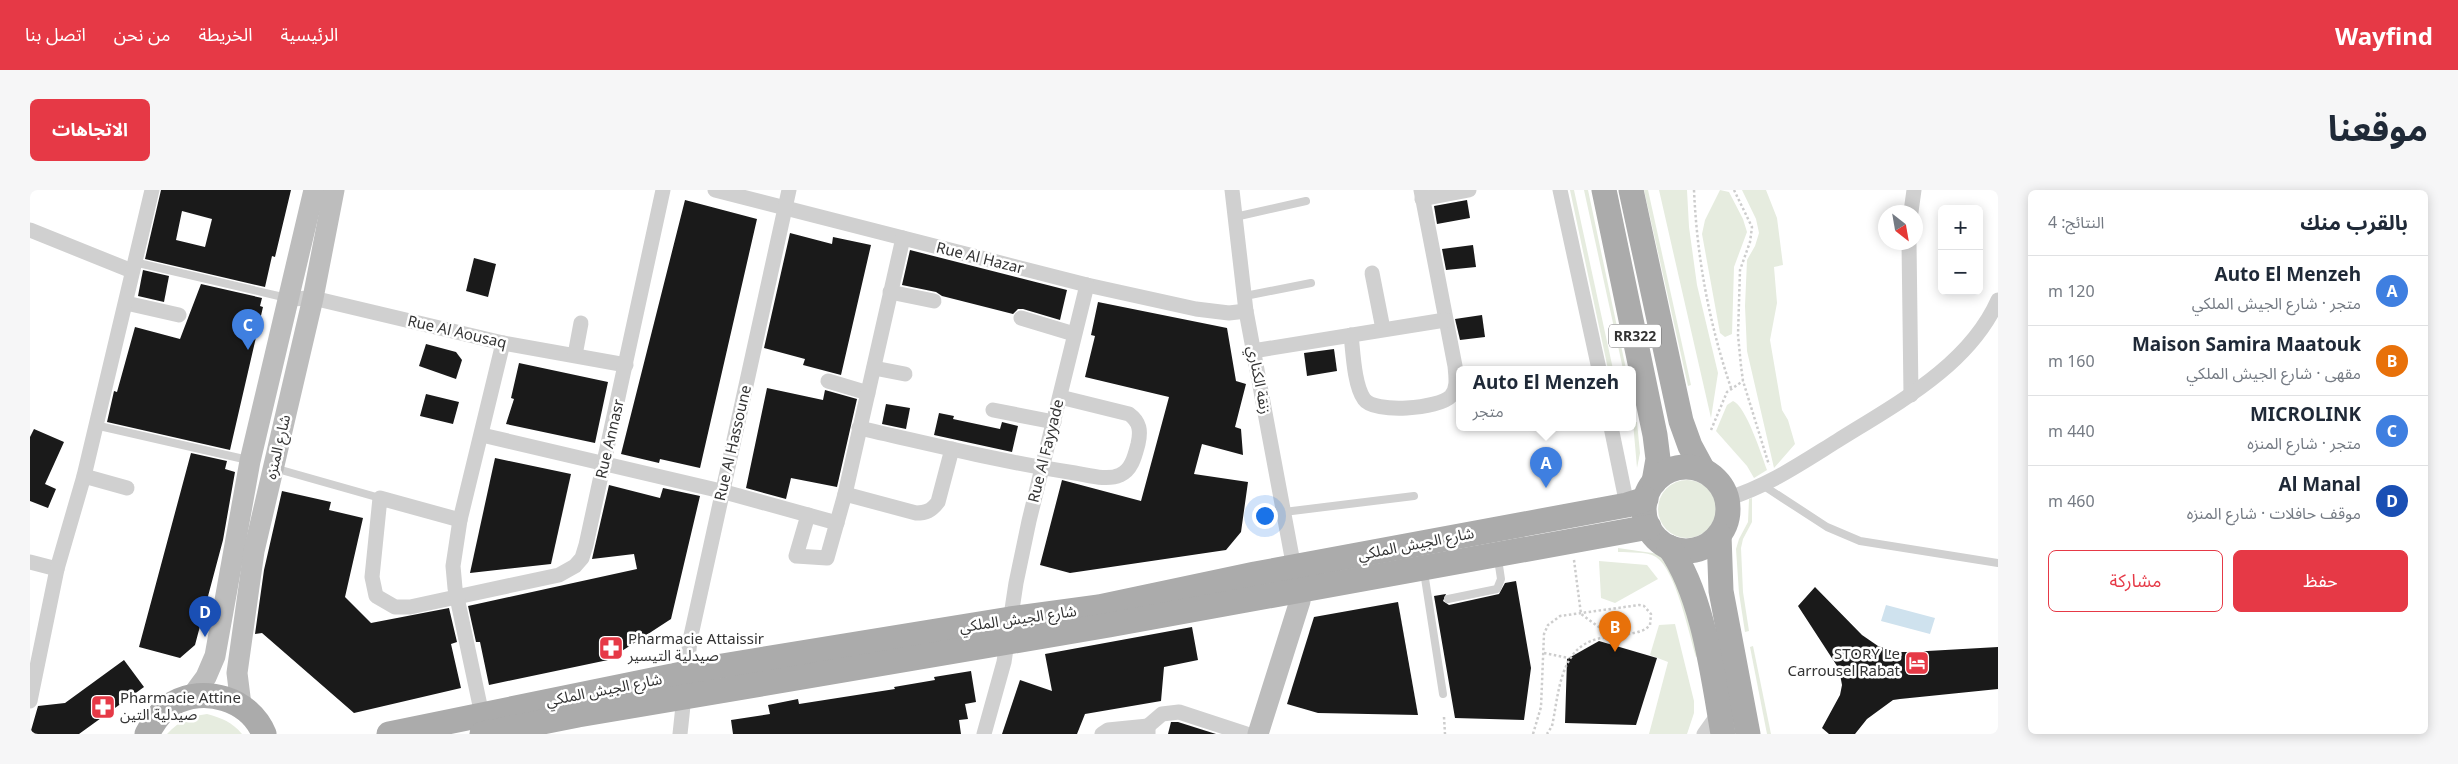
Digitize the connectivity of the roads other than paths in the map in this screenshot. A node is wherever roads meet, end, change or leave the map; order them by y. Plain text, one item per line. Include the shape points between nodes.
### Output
1 (152, 190) edge
2 (314, 190) edge
3 (334, 190) edge
4 (663, 190) edge
5 (716, 190) edge
6 (789, 190) edge
7 (1232, 190) edge
8 (1469, 190) edge
9 (1560, 190) edge
10 (1604, 190) edge
11 (1631, 190) edge
12 (1914, 190) edge
13 (1421, 195) edge
14 (1306, 202) dead end
15 (1913, 205) edge
16 (785, 209) junction
17 (1235, 217) junction
18 (30, 230) edge
19 (903, 238) junction
20 (1909, 250) edge
21 (133, 267) junction
22 (1372, 273) dead end
23 (1311, 282) dead end
24 (1087, 285) junction
25 (890, 292) junction
26 (313, 298) junction
27 (289, 299) junction
28 (1998, 300) edge
29 (934, 301) dead end
30 (126, 303) junction
31 (1245, 304) junction
32 (179, 315) dead end
33 (1994, 317) edge
34 (1021, 318) dead end
35 (1445, 320) junction
36 (581, 323) dead end
37 (1383, 329) junction
38 (1074, 334) junction
39 (1351, 335) junction
40 (503, 343) junction
41 (1253, 351) junction
42 (575, 355) junction
43 (626, 365) junction
44 (1598, 366) edge
45 (874, 368) junction
46 (905, 374) dead end
47 (1456, 375) edge
48 (828, 381) dead end
49 (1456, 382) edge
50 (868, 393) junction
51 (1911, 395) junction
52 (1060, 397) junction
53 (993, 410) dead end
54 (1054, 422) junction
55 (95, 425) junction
56 (860, 428) junction
57 (1613, 431) edge
58 (482, 435) junction
59 (952, 449) junction
60 (250, 461) junction
61 (605, 462) junction
62 (272, 468) junction
63 (1042, 468) junction
64 (1702, 470) junction
65 (84, 476) junction
66 (1769, 483) junction
67 (127, 488) dead end
68 (721, 491) junction
69 (845, 494) junction
70 (1642, 495) junction
71 (1414, 496) dead end
72 (380, 498) junction
73 (1726, 499) junction
74 (1284, 512) junction
75 (808, 514) junction
76 (460, 520) junction
77 (837, 523) junction
78 (1649, 528) junction
79 (1719, 535) junction
80 (1669, 547) junction
81 (1498, 554) junction
82 (30, 562) edge
83 (1998, 563) edge
84 (1423, 568) junction
85 (57, 569) junction
86 (1296, 579) junction
87 (457, 595) junction
88 (1448, 599) dead end
89 (1008, 630) junction
90 (686, 685) junction
91 (1443, 694) dead end
92 (192, 696) junction
93 (30, 701) edge
94 (241, 705) junction
95 (1721, 724) edge
96 (482, 725) edge
97 (262, 730) edge
98 (1148, 730) edge
99 (147, 734) edge
100 (286, 734) edge
101 (389, 734) edge
102 (680, 734) edge
103 (984, 734) edge
104 (1102, 734) edge
105 (1246, 734) edge
106 (1258, 734) edge
107 (1704, 734) edge
108 (1748, 734) edge

1 - 21 street
2 - 27 street, شارع المنزه
3 - 26 street, شارع المنزه
4 - 43 street, Rue Annasr
5 - 16 street, Rue Al Hazar
6 - 16 street, Rue Al Hassoune
7 - 17 street, زنقة الكناري
8 - 13 street
9 - 44 street
10 - 70 main road, RR322 via 1658,458
11 - 64 main road, RR322 via 1681,421
12 - 15 street
13 - 35 street
14 - 17 lane
16 - 19 street, Rue Al Hazar
16 - 68 street, Rue Al Hassoune via 763,298 740,419
17 - 31 street, زنقة الكناري
18 - 21 street
19 - 24 street, Rue Al Hazar
19 - 25 street
20 - 51 street
21 - 27 lane
21 - 30 street
22 - 37 street
23 - 31 lane
24 - 31 street, Rue Al Hazar via 1229,313
24 - 38 street, Rue Al Fayyade
25 - 29 street
25 - 45 street
26 - 27 street, Rue Al Aousaq
26 - 40 street, Rue Al Aousaq
26 - 62 street, شارع المنزه
27 - 60 street, شارع المنزه
28 - 33 street
30 - 32 street
30 - 55 street
31 - 41 street, زنقة الكناري
33 - 51 street via 1954,359
34 - 38 street
35 - 37 street
35 - 47 street
36 - 42 street
37 - 39 street
38 - 52 street, Rue Al Fayyade
39 - 41 street
39 - 49 street via 1359,387 1364,400 1370,405 1394,408 1434,404 1450,397
40 - 42 street, Rue Al Aousaq
40 - 58 street
41 - 74 street, زنقة الكناري
42 - 43 street, Rue Al Aousaq
43 - 61 street, Rue Annasr
45 - 46 street
45 - 50 street
48 - 50 street
50 - 56 street
51 - 66 street
52 - 54 street, Rue Al Fayyade
52 - 63 street via 1129,414 1140,428 1138,445 1127,470 1112,477
53 - 54 street
54 - 63 street, Rue Al Fayyade
55 - 60 lane
55 - 65 street
56 - 59 street
56 - 69 street
57 - 70 street
58 - 61 street
58 - 76 street
59 - 63 street
59 - 69 street via 938,502 925,513
60 - 92 street, شارع المنزه via 215,656 206,677
61 - 68 street
61 - 87 street, Rue Annasr via 586,545 575,566 559,575
62 - 72 lane
62 - 94 street, شارع المنزه via 254,551 236,673
63 - 89 street, Rue Al Fayyade
64 - 70 main road via 1677,468 1664,473
64 - 73 main road, RR322 via 1718,481
65 - 67 street
65 - 85 street
66 - 73 street
66 - 83 lane via 1827,527 1860,542
68 - 75 street
68 - 90 street, Rue Al Hassoune via 690,640
69 - 77 street
70 - 78 main road, RR322
70 - 86 main road, شارع الجيش الملكي
71 - 74 lane
72 - 76 street
72 - 87 street, Rue Annasr via 372,577 376,596 388,604 402,607
73 - 79 main road via 1728,517
74 - 86 street, زنقة الكناري
75 - 77 street
75 - 77 street via 796,556 827,558
76 - 87 street via 453,574
78 - 80 main road
78 - 81 main road, شارع الجيش الملكي
79 - 80 main road via 1696,550
79 - 108 main road via 1721,591
80 - 95 main road via 1692,592
81 - 84 main road, شارع الجيش الملكي
81 - 88 lane via 1501,579 1497,589
82 - 85 street
84 - 86 main road, شارع الجيش الملكي
84 - 91 lane
85 - 93 street
86 - 89 main road, شارع الجيش الملكي via 1099,607
86 - 106 street via 1300,602
87 - 96 street
89 - 90 main road, شارع الجيش الملكي
89 - 103 street, Rue Al Fayyade via 1004,662
90 - 96 main road, شارع الجيش الملكي
90 - 102 street, Rue Al Hassoune
92 - 94 main road via 218,696
92 - 99 main road via 172,704 155,719
94 - 97 main road
95 - 107 street
96 - 101 main road, شارع الجيش الملكي
97 - 100 main road
98 - 104 street via 1108,730
98 - 105 street via 1162,714 1179,712

